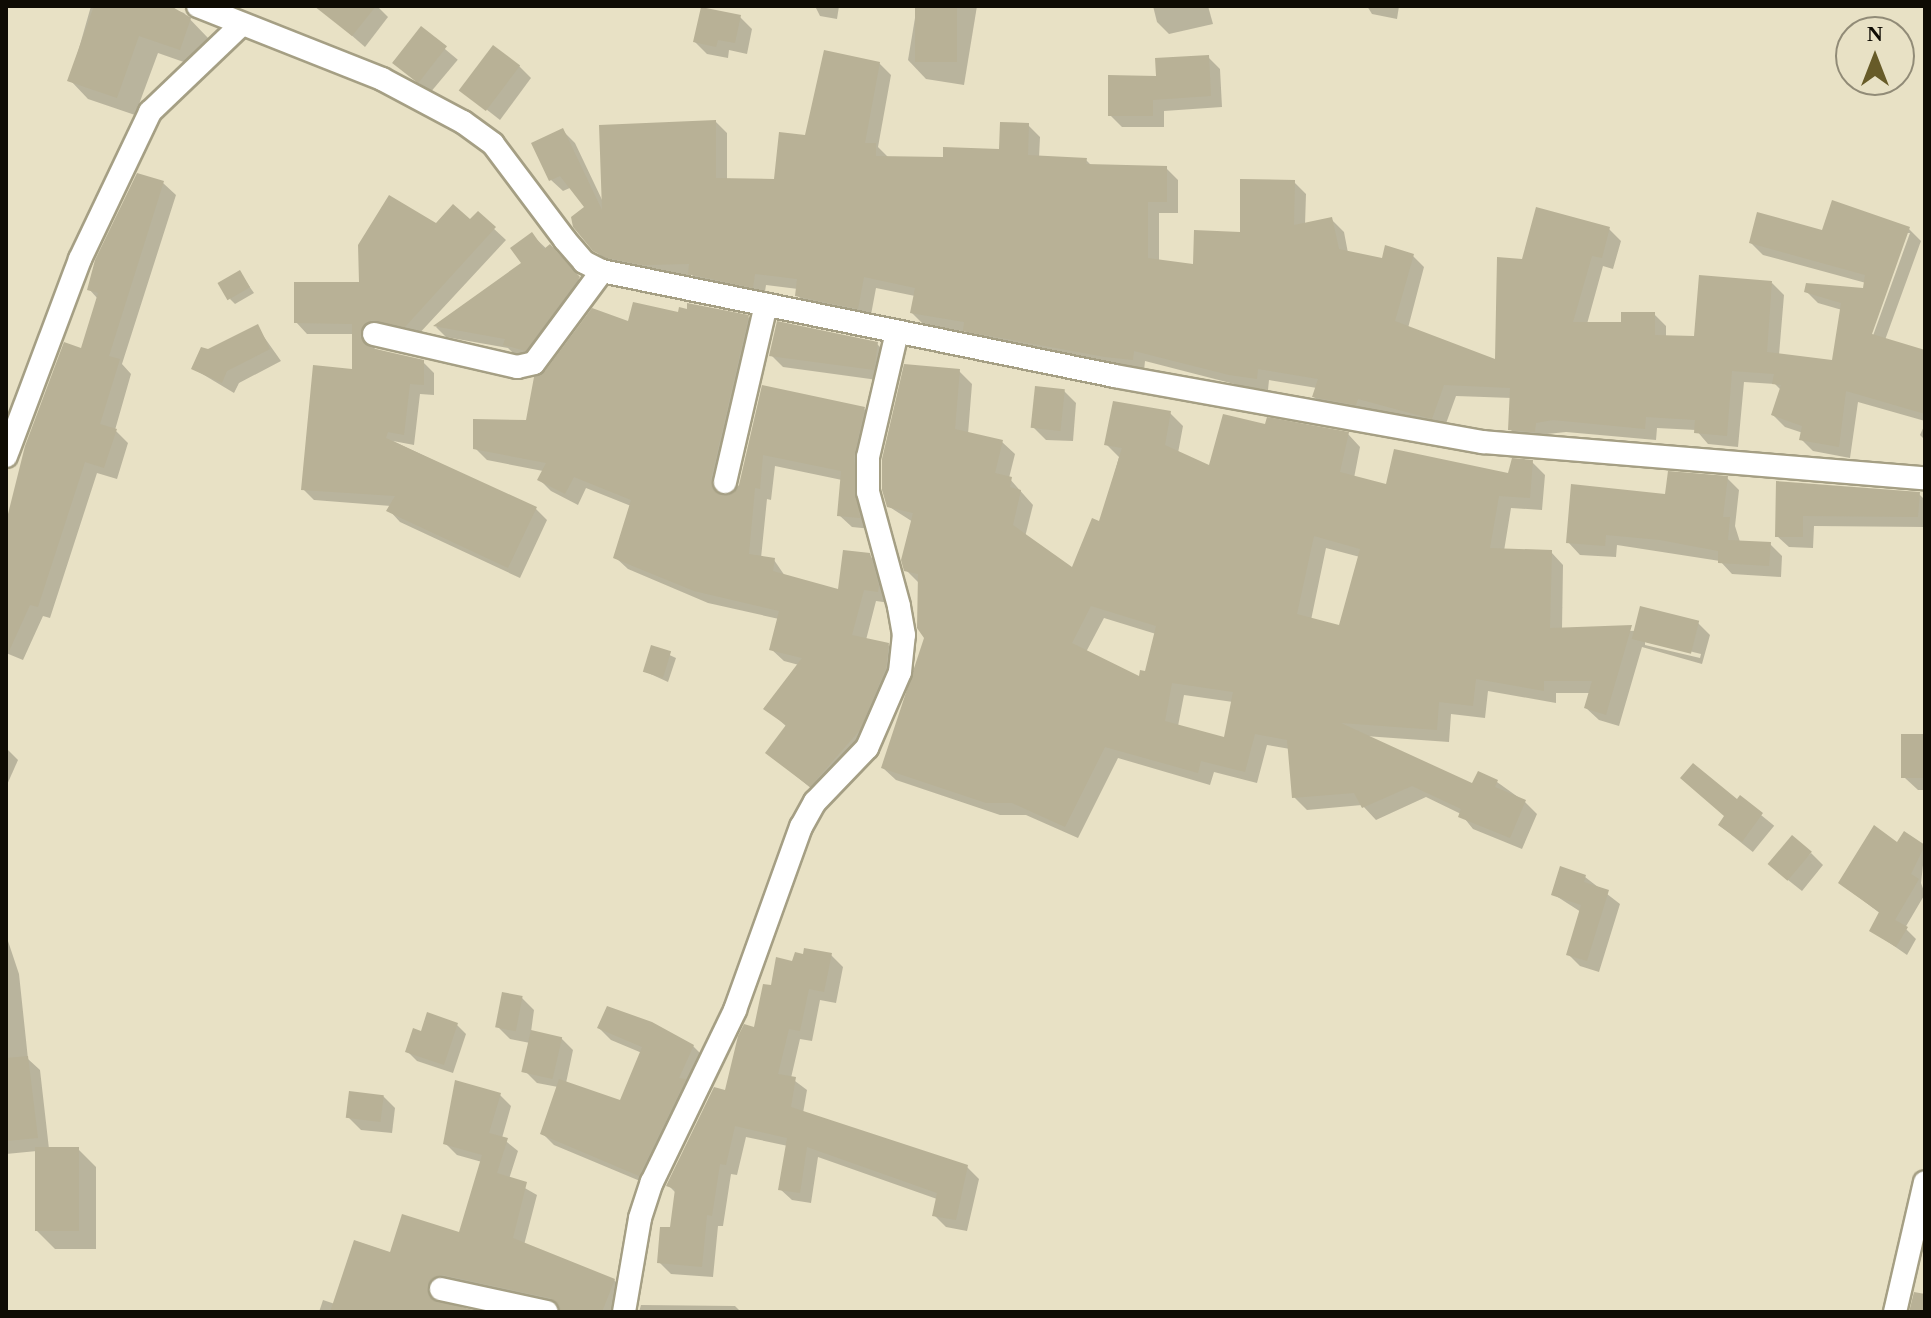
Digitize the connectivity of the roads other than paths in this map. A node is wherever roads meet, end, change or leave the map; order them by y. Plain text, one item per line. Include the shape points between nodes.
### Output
1 (198, 6) edge
2 (241, 25) junction
3 (602, 271) junction
4 (766, 305) junction
5 (897, 332) junction
6 (374, 334) dead end
7 (6, 456) edge
8 (1925, 478) edge
9 (725, 482) dead end
10 (1925, 1182) edge
11 (441, 1289) dead end
12 (547, 1312) edge
13 (624, 1312) edge
14 (1895, 1312) edge

1 - 2 street
2 - 3 street via 382,79 463,122 493,144 584,262
2 - 7 street via 150,112 80,259
3 - 4 street
3 - 6 street via 534,363 517,367
4 - 5 street
4 - 9 street
5 - 8 street via 1483,442
5 - 13 street via 868,457 868,492 899,606 904,635 900,672 867,748 815,802 801,827 741,997 652,1182 640,1218
10 - 14 street
11 - 12 street

